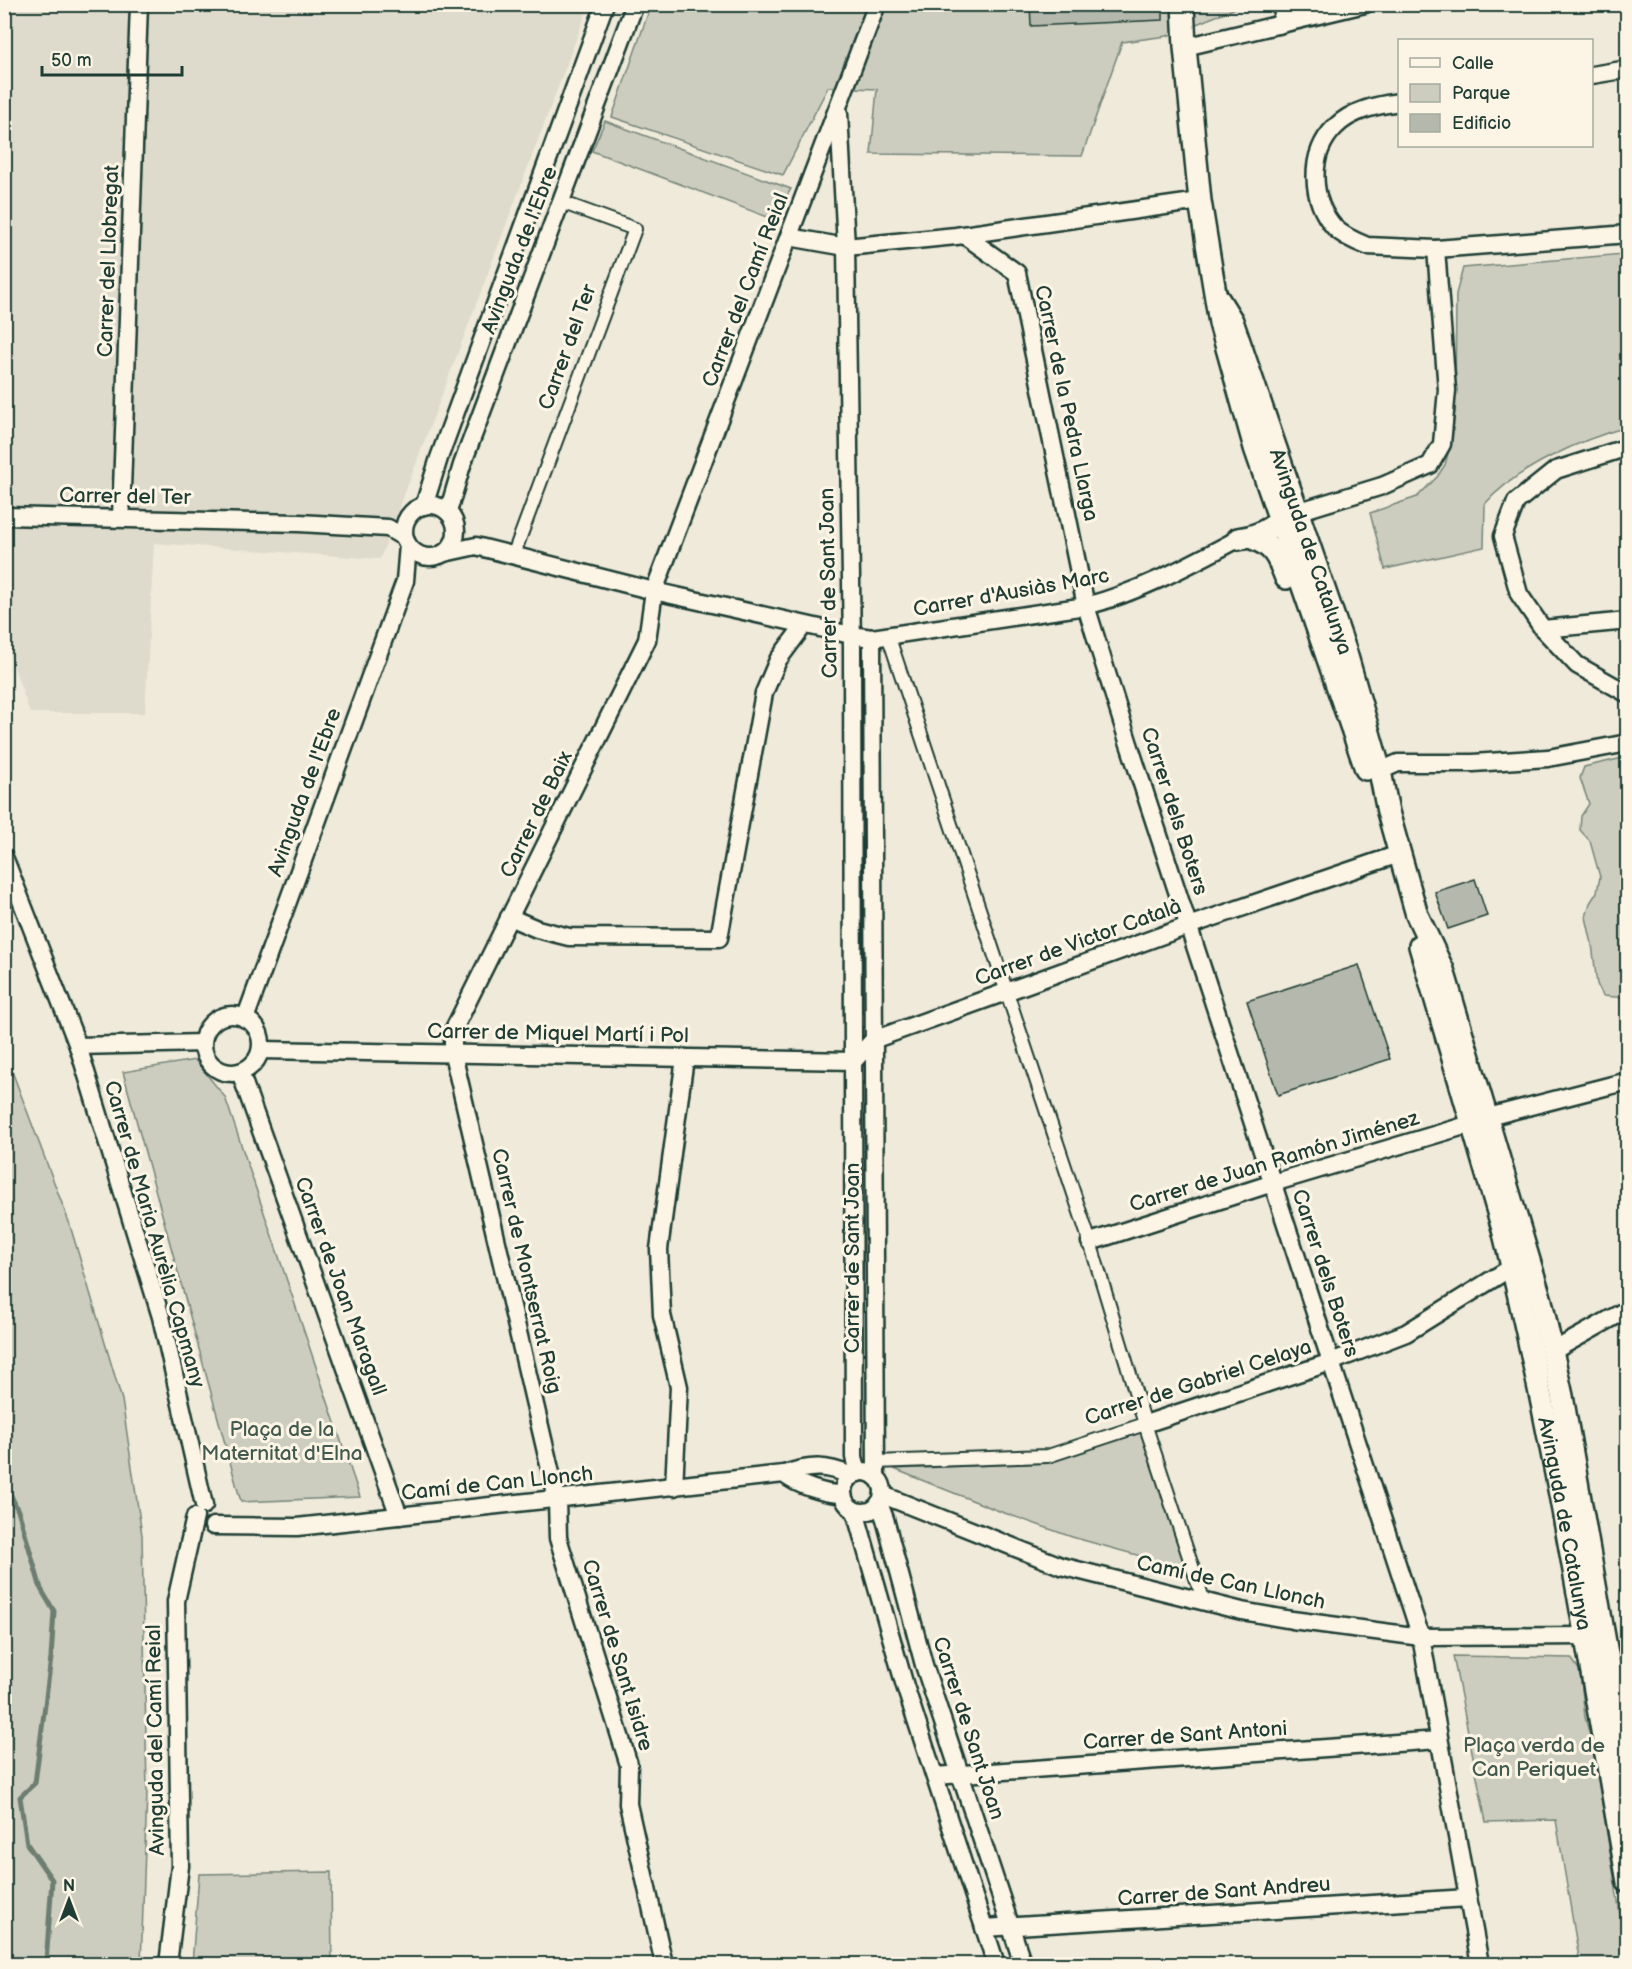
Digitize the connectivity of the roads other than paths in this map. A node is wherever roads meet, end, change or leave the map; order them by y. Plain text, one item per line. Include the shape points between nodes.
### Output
1 (139, 4) edge
2 (605, 4) edge
3 (635, 4) edge
4 (877, 4) edge
5 (1183, 4) edge
6 (1287, 4) edge
7 (1365, 4) edge
8 (1279, 25) junction
9 (1185, 47) junction
10 (1628, 69) edge
11 (1593, 75) edge
12 (1398, 102) edge
13 (839, 106) junction
14 (1200, 201) junction
15 (561, 202) junction
16 (1628, 234) edge
17 (964, 235) junction
18 (789, 237) junction
19 (846, 247) junction
20 (1436, 249) junction
21 (1217, 297) junction
22 (1628, 447) edge
23 (1268, 486) junction
24 (424, 506) junction
25 (4, 516) edge
26 (1288, 516) junction
27 (121, 519) junction
28 (452, 519) junction
29 (406, 535) junction
30 (1245, 538) junction
31 (476, 546) junction
32 (436, 555) junction
33 (513, 555) junction
34 (405, 581) junction
35 (654, 591) junction
36 (1307, 599) junction
37 (1086, 606) junction
38 (1628, 621) edge
39 (804, 625) junction
40 (1543, 629) junction
41 (851, 635) junction
42 (880, 636) junction
43 (1331, 669) junction
44 (1628, 694) edge
45 (1628, 743) edge
46 (1380, 771) junction
47 (1388, 812) junction
48 (1400, 854) junction
49 (4, 857) edge
50 (1417, 915) junction
51 (509, 917) junction
52 (1188, 926) junction
53 (1007, 992) junction
54 (245, 1018) junction
55 (873, 1040) junction
56 (203, 1043) junction
57 (78, 1046) junction
58 (261, 1050) junction
59 (453, 1054) junction
60 (685, 1058) junction
61 (854, 1061) junction
62 (240, 1072) junction
63 (1628, 1081) edge
64 (1479, 1120) junction
65 (1273, 1183) junction
66 (1090, 1242) junction
67 (1512, 1267) junction
68 (1628, 1309) edge
69 (1553, 1351) junction
70 (1331, 1362) junction
71 (1562, 1396) junction
72 (1145, 1424) junction
73 (875, 1469) junction
74 (784, 1474) junction
75 (855, 1475) junction
76 (674, 1487) junction
77 (843, 1494) junction
78 (557, 1499) junction
79 (881, 1499) junction
80 (855, 1510) junction
81 (200, 1511) junction
82 (399, 1516) junction
83 (1204, 1602) junction
84 (1585, 1636) junction
85 (1421, 1637) junction
86 (1439, 1740) junction
87 (960, 1774) junction
88 (1628, 1774) edge
89 (935, 1776) junction
90 (1628, 1816) edge
91 (1628, 1882) edge
92 (1468, 1898) junction
93 (1010, 1927) junction
94 (984, 1928) junction
95 (168, 1965) edge
96 (664, 1965) edge
97 (996, 1965) edge
98 (1023, 1965) edge
99 (1480, 1965) edge

1 - 27 street, Carrer del Llobregat
2 - 24 street, Avinguda de l'Ebre
3 - 15 street, Avinguda de l'Ebre
4 - 13 street, Carrer del Camí Reial
5 - 9 street, Avinguda de Catalunya
6 - 8 street
7 - 8 street
8 - 9 street
9 - 14 street, Avinguda de Catalunya
10 - 11 street
12 - 20 street via 1364,110 1337,125 1318,157 1317,195 1336,228 1359,243
13 - 18 street, Carrer del Camí Reial
13 - 19 street, Carrer de Sant Joan
14 - 17 street
14 - 21 street, Avinguda de Catalunya
15 - 28 street, Avinguda de l'Ebre via 462,465
15 - 33 street, Carrer del Ter via 635,228
16 - 20 street
17 - 19 street
17 - 37 street, Carrer de la Pedra Llarga via 1017,273
18 - 19 street
18 - 35 street, Carrer del Camí Reial
19 - 41 street, Carrer de Sant Joan
20 - 26 street via 1447,390 1442,444 1430,465 1382,486
21 - 23 street, Avinguda de Catalunya via 1242,406
21 - 26 street, Avinguda de Catalunya via 1232,321 1252,380 1256,418
22 - 40 street via 1556,470 1516,502 1503,536 1519,594
23 - 26 street, Avinguda de Catalunya
23 - 30 street via 1268,506
24 - 28 street via 432,505
24 - 29 street via 416,509
25 - 27 street, Carrer del Ter
26 - 30 street via 1266,531
26 - 36 street, Avinguda de Catalunya
26 - 43 street via 1327,625
26 - 46 street, Avinguda de Catalunya via 1346,653
27 - 29 street, Carrer del Ter via 300,523 388,528
28 - 31 street
28 - 32 street, Avinguda de l'Ebre via 453,541
29 - 32 street via 413,551
29 - 34 street, Avinguda de l'Ebre
30 - 36 street via 1265,543 1275,552 1288,584
30 - 37 street, Carrer d'Ausiàs Marc via 1117,598
31 - 32 street
31 - 33 street
32 - 34 street, Avinguda de l'Ebre
33 - 35 street
34 - 54 street, Avinguda de l'Ebre
35 - 39 street, Carrer d'Ausiàs Marc
35 - 51 street, Carrer de Baix via 647,640
36 - 43 street, Avinguda de Catalunya
37 - 42 street, Carrer d'Ausiàs Marc
37 - 52 street, Carrer dels Boters
38 - 40 street
39 - 41 street, Carrer d'Ausiàs Marc
39 - 51 street via 778,660 764,693 719,938 569,937
40 - 44 street via 1577,665
41 - 42 street, Carrer d'Ausiàs Marc
41 - 61 street, Carrer de Sant Joan
42 - 53 street
42 - 55 street, Carrer de Sant Joan
43 - 47 street, Avinguda de Catalunya via 1367,772
45 - 46 street via 1548,758 1398,763
46 - 47 street, Avinguda de Catalunya
47 - 48 street, Avinguda de Catalunya
48 - 50 street, Avinguda de Catalunya
48 - 52 street, Carrer de Victor Català
49 - 57 street, Carrer de Maria Aurèlia Capmany
50 - 64 street, Avinguda de Catalunya via 1419,942 1437,1004
50 - 64 street, Avinguda de Catalunya via 1443,970
51 - 59 street, Carrer de Baix via 453,1032
52 - 53 street, Carrer de Victor Català
52 - 65 street, Carrer dels Boters
53 - 55 street, Carrer de Victor Català
53 - 66 street
54 - 56 street via 223,1017 214,1022
54 - 58 street via 256,1029
55 - 61 street
55 - 73 street, Carrer de Sant Joan
56 - 57 street
56 - 62 street via 210,1064 227,1073
57 - 81 street, Carrer de Maria Aurèlia Capmany via 161,1317
58 - 59 street, Carrer de Miquel Martí i Pol
58 - 62 street via 257,1060
59 - 60 street, Carrer de Miquel Martí i Pol
59 - 78 street, Carrer de Montserrat Roig
60 - 61 street, Carrer de Miquel Martí i Pol
60 - 76 street via 659,1249 662,1315 679,1387
61 - 75 street, Carrer de Sant Joan
62 - 82 street, Carrer de Joan Maragall
63 - 64 street, Carrer de Juan Ramón Jiménez
64 - 65 street, Carrer de Juan Ramón Jiménez
64 - 67 street, Avinguda de Catalunya via 1485,1169
64 - 69 street, Avinguda de Catalunya via 1533,1273
65 - 66 street, Carrer de Juan Ramón Jiménez
65 - 70 street, Carrer dels Boters
66 - 72 street
67 - 70 street, Carrer de Gabriel Celaya via 1406,1333
67 - 84 street, Avinguda de Catalunya via 1558,1483
68 - 69 street
69 - 71 street, Avinguda de Catalunya
70 - 72 street, Carrer de Gabriel Celaya
70 - 85 street, Carrer dels Boters
71 - 84 street via 1565,1465 1589,1607
71 - 88 street, Avinguda de Catalunya
72 - 73 street, Carrer de Gabriel Celaya via 1048,1456
72 - 83 street
73 - 75 street via 872,1474
73 - 79 street via 883,1490
74 - 75 street, Camí de Can Llonch via 803,1468 833,1468
74 - 76 street, Camí de Can Llonch
74 - 77 street via 814,1488
75 - 77 street via 845,1485
76 - 78 street, Camí de Can Llonch
77 - 80 street
78 - 82 street, Camí de Can Llonch
78 - 96 street, Carrer de Sant Isidre via 558,1538 629,1765 628,1804
79 - 80 street via 866,1512
79 - 83 street, Camí de Can Llonch via 1061,1566
79 - 87 street, Carrer de Sant Joan via 924,1665
80 - 89 street
81 - 82 street, Camí de Can Llonch via 212,1506 216,1510 218,1518 213,1526 297,1527
81 - 95 street, Avinguda del Camí Reial via 176,1601 180,1866
83 - 85 street, Camí de Can Llonch via 1292,1620
84 - 85 street, Camí de Can Llonch
84 - 90 street via 1596,1644
84 - 91 street, Avinguda de Catalunya
85 - 86 street, Carrer dels Boters
86 - 87 street, Carrer de Sant Antoni
86 - 92 street, Carrer dels Boters
87 - 89 street, Carrer de Sant Antoni
87 - 93 street, Carrer de Sant Joan
89 - 94 street
92 - 93 street, Carrer de Sant Andreu
92 - 99 street, Carrer dels Boters
93 - 94 street, Carrer de Sant Andreu
93 - 98 street, Carrer de Sant Joan
94 - 97 street

